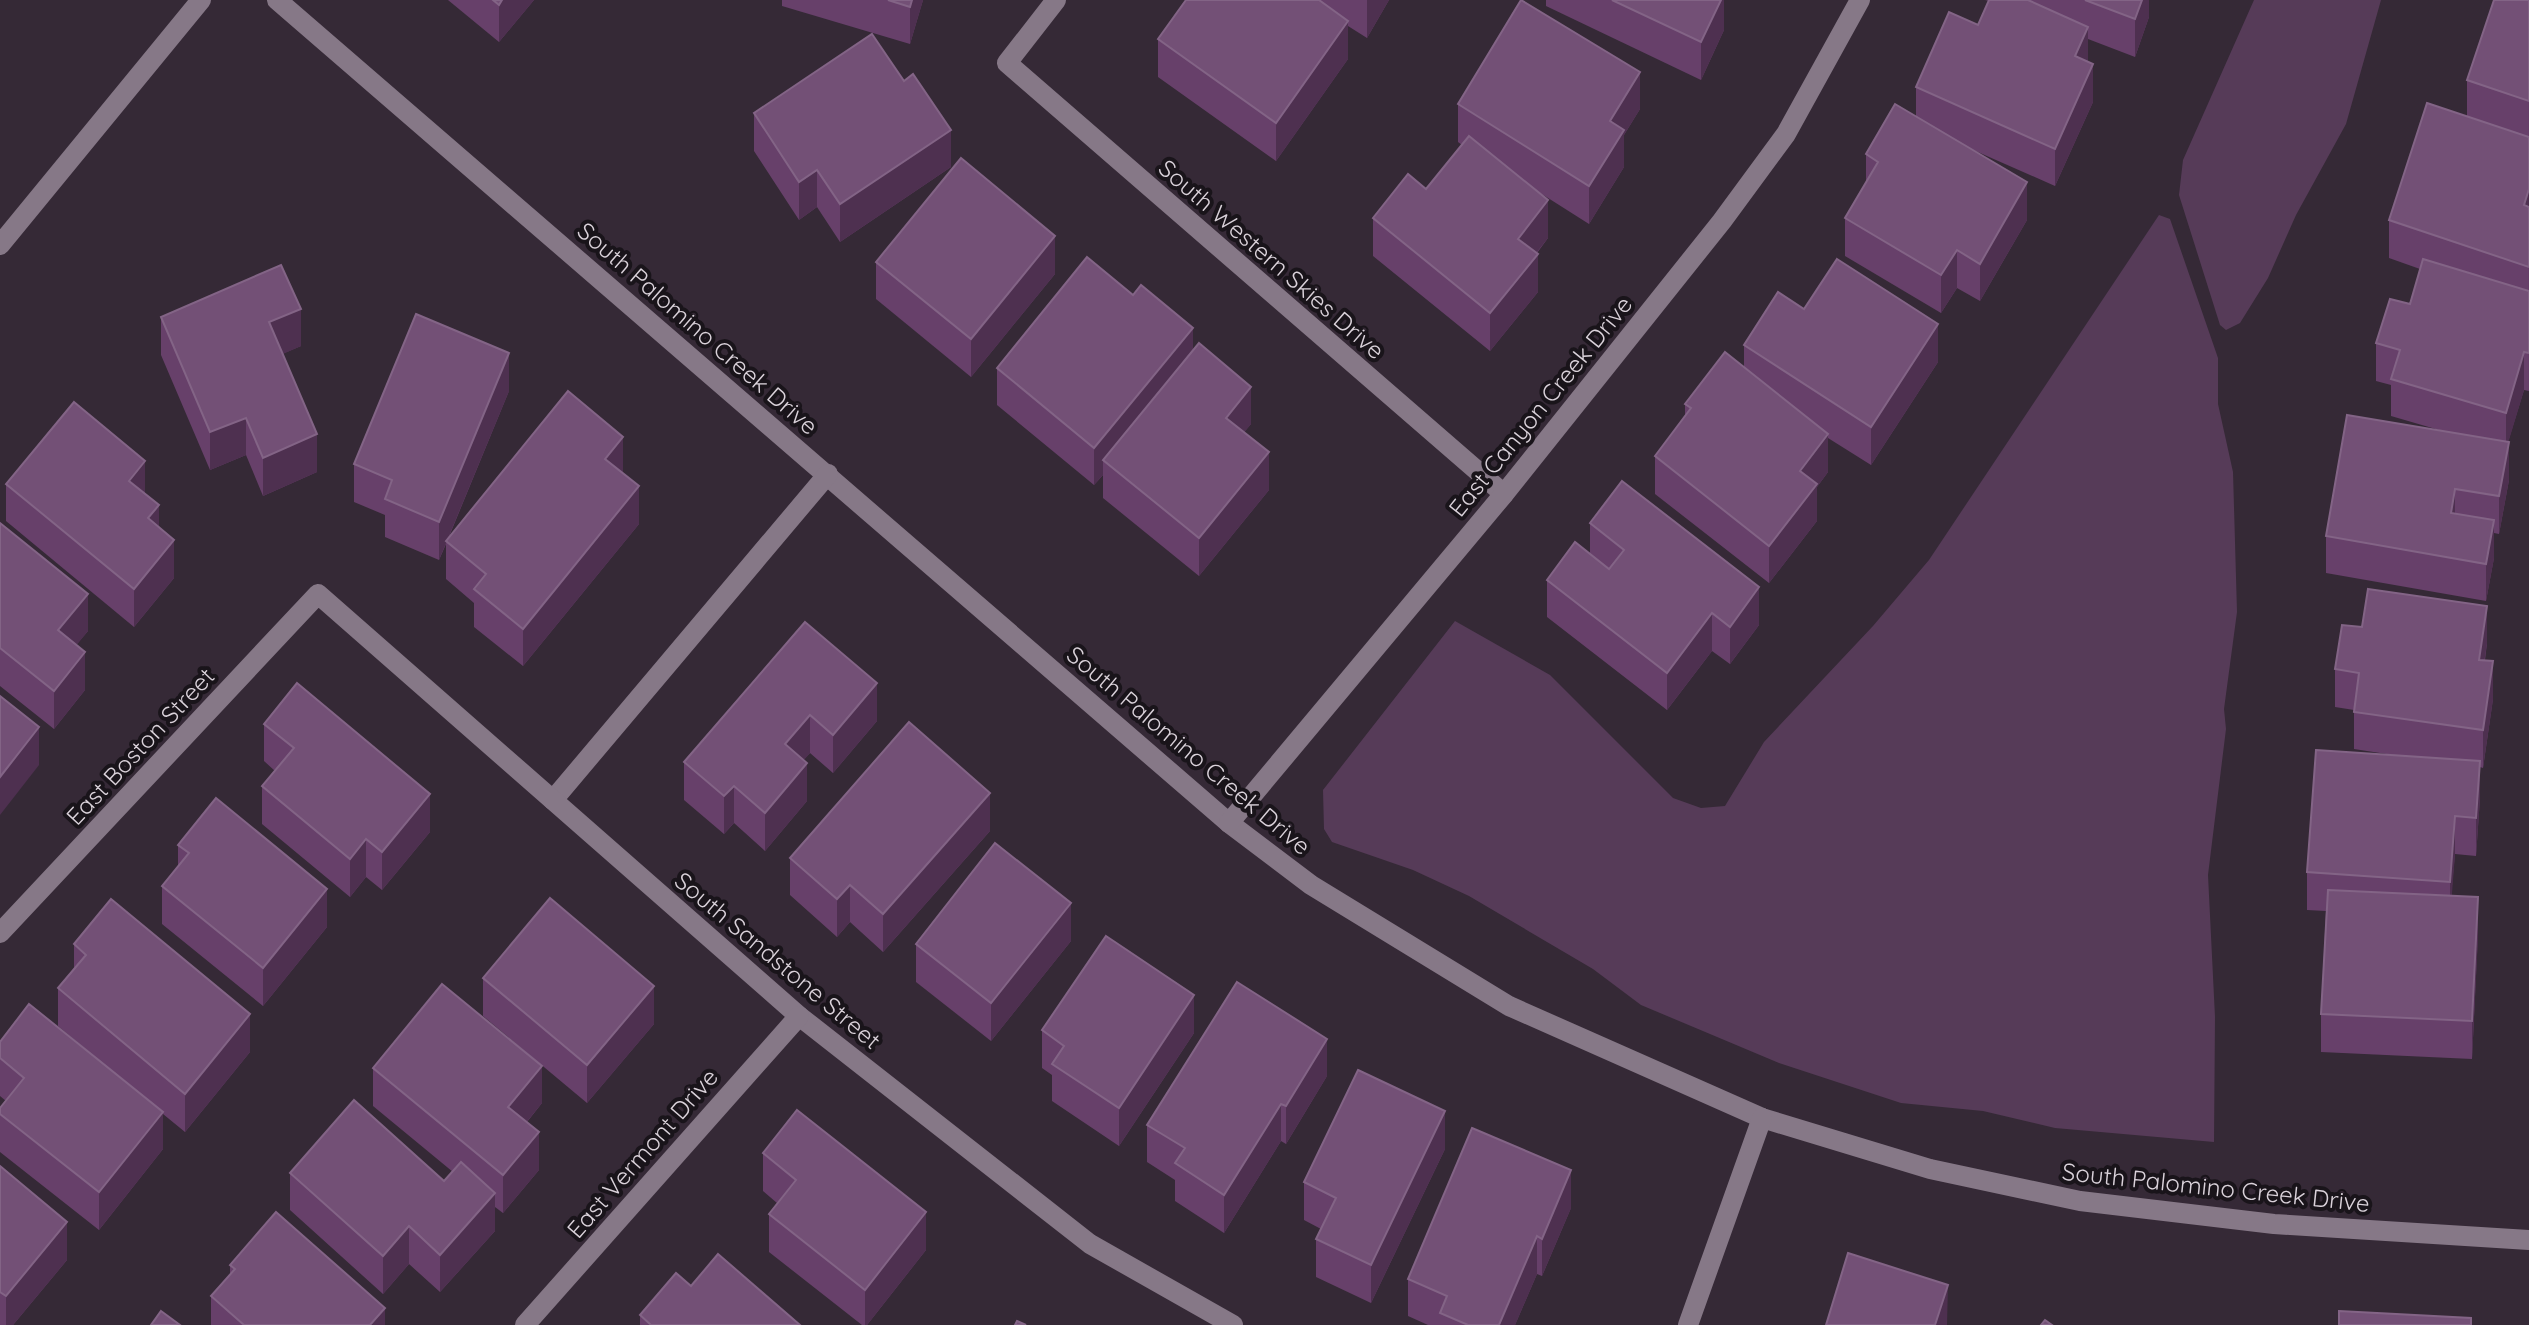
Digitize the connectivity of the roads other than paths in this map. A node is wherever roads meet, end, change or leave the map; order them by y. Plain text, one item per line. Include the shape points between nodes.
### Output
1 (201, 0) edge
2 (277, 0) edge
3 (1056, 0) edge
4 (1860, 0) edge
5 (0, 245) edge
6 (828, 474) junction
7 (1504, 494) junction
8 (318, 594) joint
9 (553, 800) junction
10 (1229, 823) junction
11 (0, 933) edge
12 (799, 1016) junction
13 (1762, 1118) junction
14 (2529, 1240) edge
15 (525, 1325) edge
16 (1233, 1325) edge
17 (1688, 1325) edge

1 - 5 street
2 - 6 street, South Palomino Creek Drive
3 - 7 street, South Western Skies Drive via 1007,63
4 - 7 street, East Canyon Creek Drive via 1777,146
6 - 9 street
6 - 10 street, South Palomino Creek Drive
7 - 10 street, East Canyon Creek Drive
8 - 9 street, South Sandstone Street
8 - 11 street, East Boston Street
9 - 12 street, South Sandstone Street
10 - 13 street, South Palomino Creek Drive via 1311,885 1509,1006
12 - 15 street, East Vermont Drive
12 - 16 street, South Sandstone Street via 1090,1244
13 - 14 street, South Palomino Creek Drive via 1930,1169 2080,1201 2274,1224
13 - 17 street

